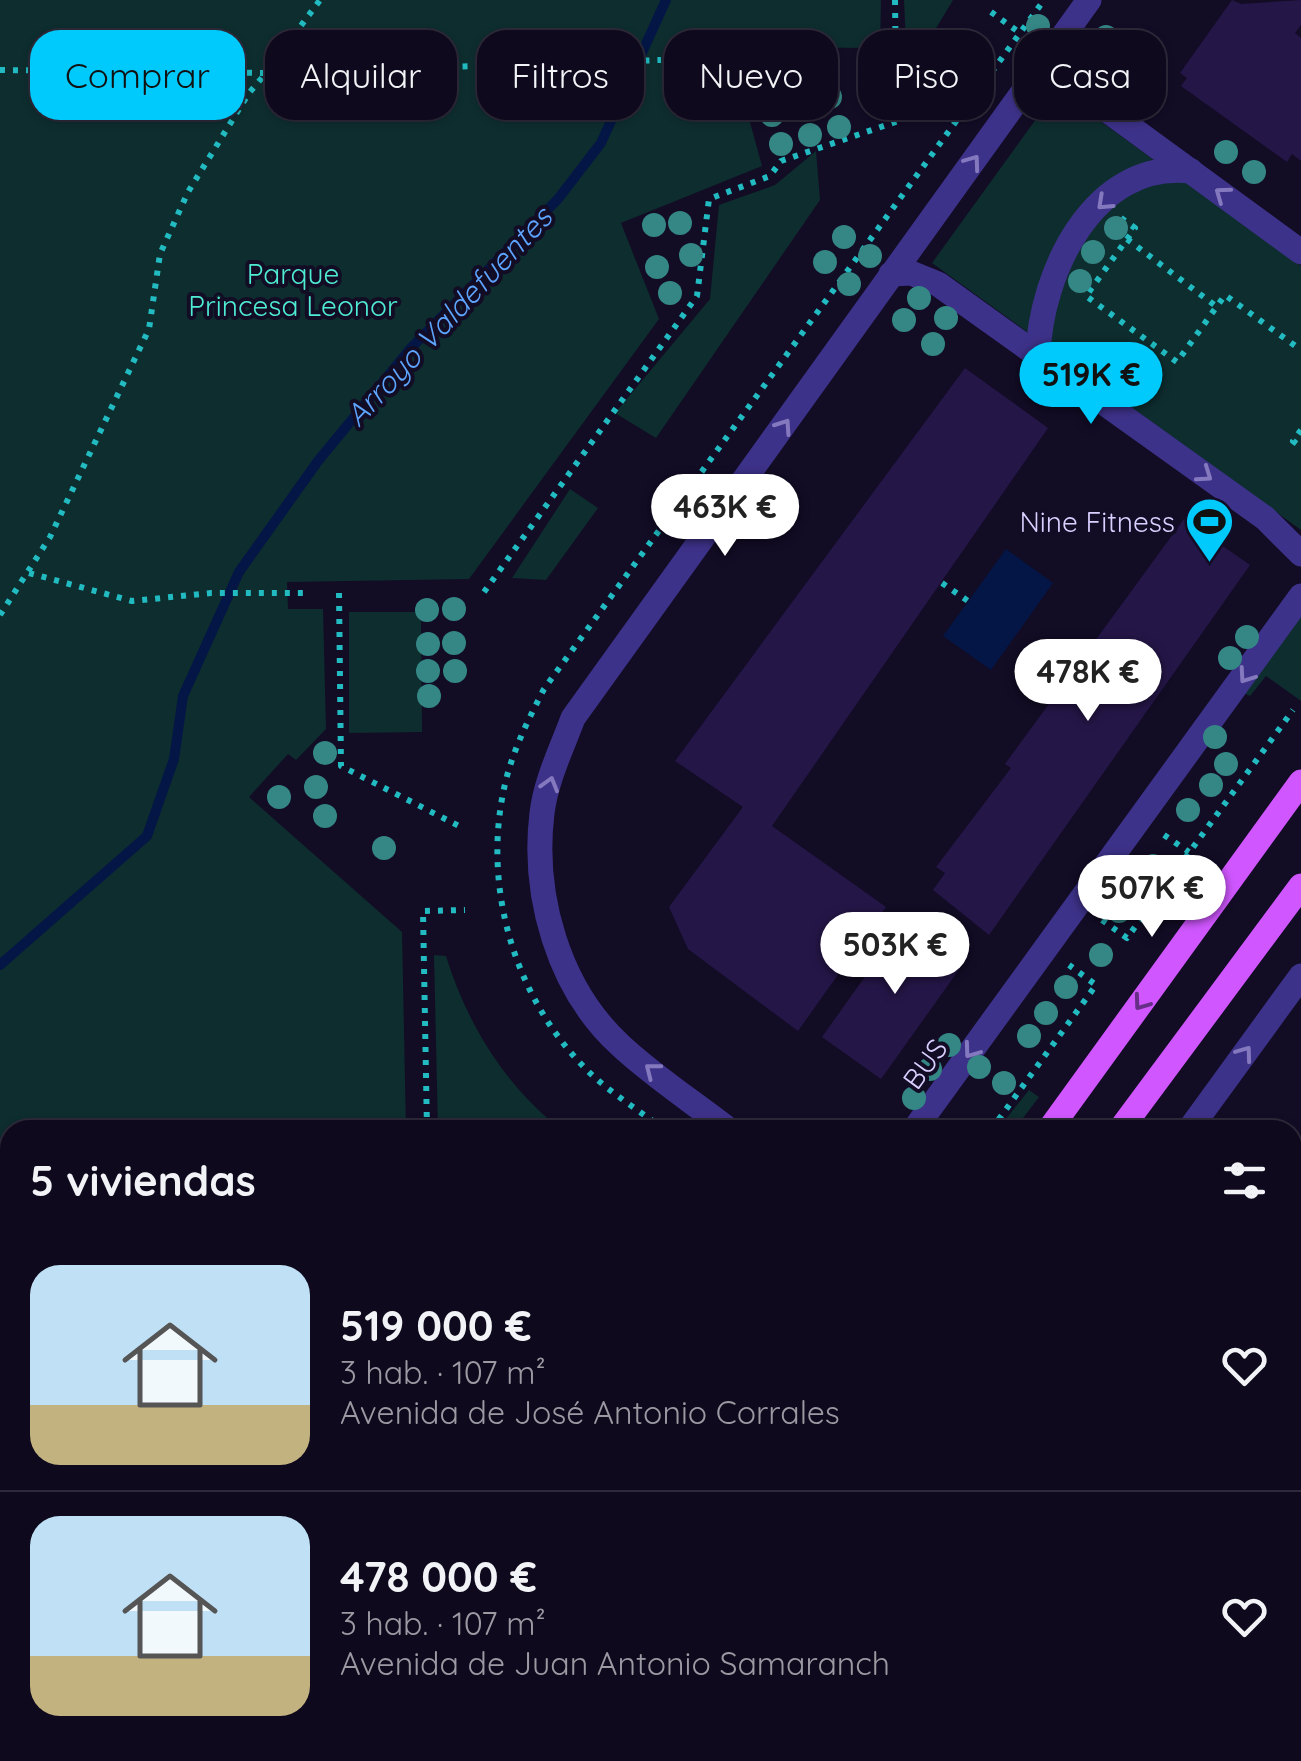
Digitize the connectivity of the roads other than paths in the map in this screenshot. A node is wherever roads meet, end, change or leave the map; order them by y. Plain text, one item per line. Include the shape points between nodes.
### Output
1 (1089, 0) edge
2 (1069, 30) edge
3 (1014, 106) edge
4 (1121, 120) edge
5 (1191, 171) junction
6 (1301, 252) edge
7 (891, 274) junction
8 (1038, 356) junction
9 (1301, 554) edge
10 (1301, 596) edge
11 (1301, 782) edge
12 (1301, 886) edge
13 (1301, 976) edge
14 (716, 1120) edge
15 (921, 1120) edge
16 (1056, 1120) edge
17 (1127, 1120) edge
18 (1196, 1120) edge

1 - 2 street
7 -> 3 street
4 - 5 street
6 -> 5 street
5 - 8 street via 1150,173 1101,203 1052,273
7 - 8 street via 911,273 938,284
14 -> 7 street via 619,1044 589,1010 546,914 539,854 543,809 574,718
8 -> 9 street via 1265,518
10 -> 15 street, BUS
11 -> 16 main road
12 - 17 main road
18 -> 13 street

